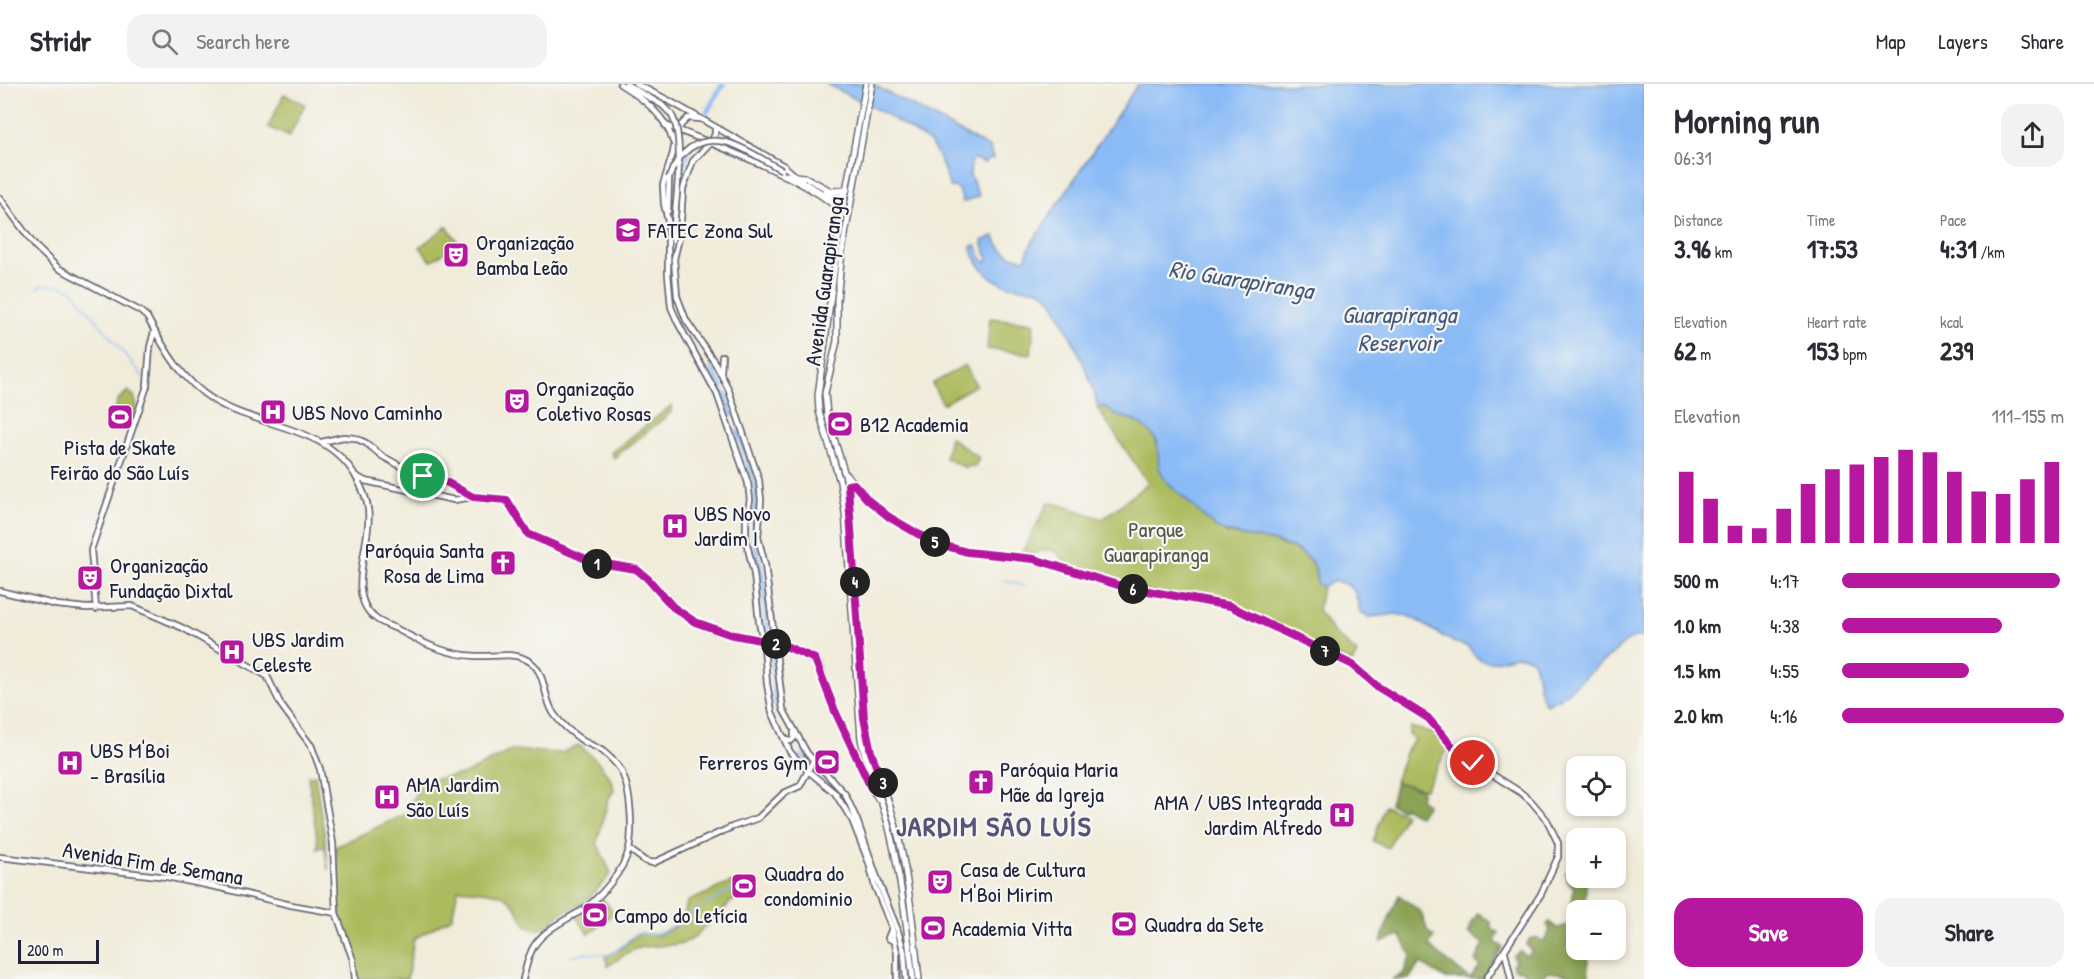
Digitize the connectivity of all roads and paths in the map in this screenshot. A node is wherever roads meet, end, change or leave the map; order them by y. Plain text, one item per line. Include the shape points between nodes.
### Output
1 (620, 84) edge
2 (626, 84) edge
3 (636, 84) edge
4 (866, 84) edge
5 (872, 84) edge
6 (864, 112) junction
7 (700, 119) junction
8 (685, 121) junction
9 (665, 125) junction
10 (715, 128) junction
11 (678, 130) junction
12 (684, 133) junction
13 (674, 143) junction
14 (710, 144) junction
15 (718, 146) junction
16 (699, 153) junction
17 (792, 172) junction
18 (783, 173) junction
19 (798, 177) junction
20 (854, 186) junction
21 (824, 193) junction
22 (846, 193) junction
23 (0, 198) edge
24 (843, 206) junction
25 (849, 213) junction
26 (841, 217) junction
27 (668, 222) junction
28 (674, 259) junction
29 (155, 331) junction
30 (696, 352) junction
31 (722, 356) dead end
32 (715, 363) junction
33 (721, 372) junction
34 (828, 439) junction
35 (328, 443) junction
36 (842, 461) junction
37 (354, 474) junction
38 (846, 474) junction
39 (365, 481) junction
40 (851, 483) junction
41 (361, 488) junction
42 (464, 492) junction
43 (473, 497) junction
44 (464, 499) junction
45 (0, 591) edge
46 (96, 609) junction
47 (763, 642) junction
48 (775, 643) junction
49 (853, 643) junction
50 (860, 651) junction
51 (794, 729) junction
52 (778, 730) junction
53 (799, 741) junction
54 (790, 752) junction
55 (814, 759) junction
56 (801, 765) junction
57 (808, 771) junction
58 (803, 782) junction
59 (874, 788) junction
60 (885, 790) junction
61 (629, 849) junction
62 (0, 857) edge
63 (336, 913) junction
64 (1505, 952) junction
65 (355, 979) edge
66 (523, 979) edge
67 (897, 979) edge
68 (906, 979) edge
69 (913, 979) edge
70 (919, 979) edge
71 (1486, 979) edge
72 (1511, 979) edge

1 - 9 main road via 652,107
2 - 28 main road, bridge via 667,109 675,120 678,131
3 - 7 main road
4 - 6 main road, Avenida Guarapiranga
5 - 6 main road, Avenida Guarapiranga
6 - 20 main road, Avenida Guarapiranga
6 - 22 main road, Avenida Guarapiranga
7 - 8 main road
7 - 10 main road
8 - 11 main road
8 - 12 main road
9 - 11 main road
9 - 13 main road
10 - 14 main road
10 - 17 main road
11 - 12 main road
11 - 13 main road
12 - 14 main road
13 - 27 main road via 663,185
14 - 15 main road
14 - 16 main road
15 - 16 main road
15 - 18 main road
16 - 28 main road via 685,180
17 - 18 main road
17 - 19 main road
18 - 19 main road
18 - 26 main road via 828,199
18 - 27 main road, bridge via 732,143 702,142 675,162 669,178
19 - 21 main road
19 - 22 main road
20 - 22 main road
20 - 25 main road, Avenida Guarapiranga
21 - 22 main road
21 - 24 main road
22 - 24 main road, Avenida Guarapiranga
23 - 29 main road via 49,260 141,311
24 - 25 main road
24 - 26 main road, Avenida Guarapiranga
25 - 36 main road, Avenida Guarapiranga via 837,300 837,341 825,393 827,414
26 - 34 main road, Avenida Guarapiranga via 818,396
27 - 30 main road via 671,307
28 - 32 main road via 675,286 683,313
29 - 35 main road via 180,372 214,400
29 - 46 main road via 147,386 90,550
30 - 32 main road via 706,364
30 - 47 main road via 717,394 748,483 746,540
31 - 33 main road
32 - 33 main road
33 - 48 main road via 759,480 758,537
34 - 38 main road via 838,467
34 - 49 main road via 845,512
35 - 37 main road
35 - 42 main road via 343,437 355,438 409,471
36 - 38 main road
36 - 40 main road, Avenida Guarapiranga
37 - 39 main road
37 - 41 main road
38 - 40 main road
39 - 41 main road
39 - 44 main road via 450,500
40 - 50 main road
40 - 64 main road, Avenida Guarapiranga via 889,517 946,546 1034,559 1121,586 1230,606 1353,665 1378,687 1428,718 1460,754 1531,801 1547,820 1558,843 1558,857 1547,883
41 - 61 main road via 368,508 360,581 361,597 367,608 376,618 438,649 464,656 513,655 529,660 540,672 555,715 582,740 604,752 623,774 628,797
42 - 43 main road
42 - 44 main road
43 - 44 main road
43 - 47 main road via 507,500 534,537 593,562 636,569 673,607 695,622
45 - 46 main road via 57,605
46 - 63 main road via 132,606 183,628 270,681 281,705 312,747 322,775 333,843
47 - 48 main road
47 - 52 main road via 769,697
48 - 51 main road via 780,699
48 - 59 main road via 817,661 835,711
49 - 50 main road
49 - 59 main road via 861,739
50 - 60 main road via 866,730
51 - 52 main road via 794,738 789,742
51 - 53 main road
52 - 54 main road
53 - 54 main road
53 - 55 main road
54 - 56 main road
55 - 57 main road
55 - 68 main road via 841,789 860,826 901,941
56 - 57 main road
56 - 58 main road
57 - 58 main road
57 - 67 main road via 835,793 864,848 892,928 888,938 896,944
58 - 61 main road via 784,793 754,821 732,826 658,862 649,862
59 - 60 main road
59 - 69 main road via 883,804 897,864
60 - 70 main road via 904,866
61 - 66 main road via 615,878 584,909 539,940 530,954
62 - 63 main road, Avenida Fim de Semana via 167,877
63 - 65 main road via 354,964
64 - 71 main road, Avenida Guarapiranga
64 - 72 main road

